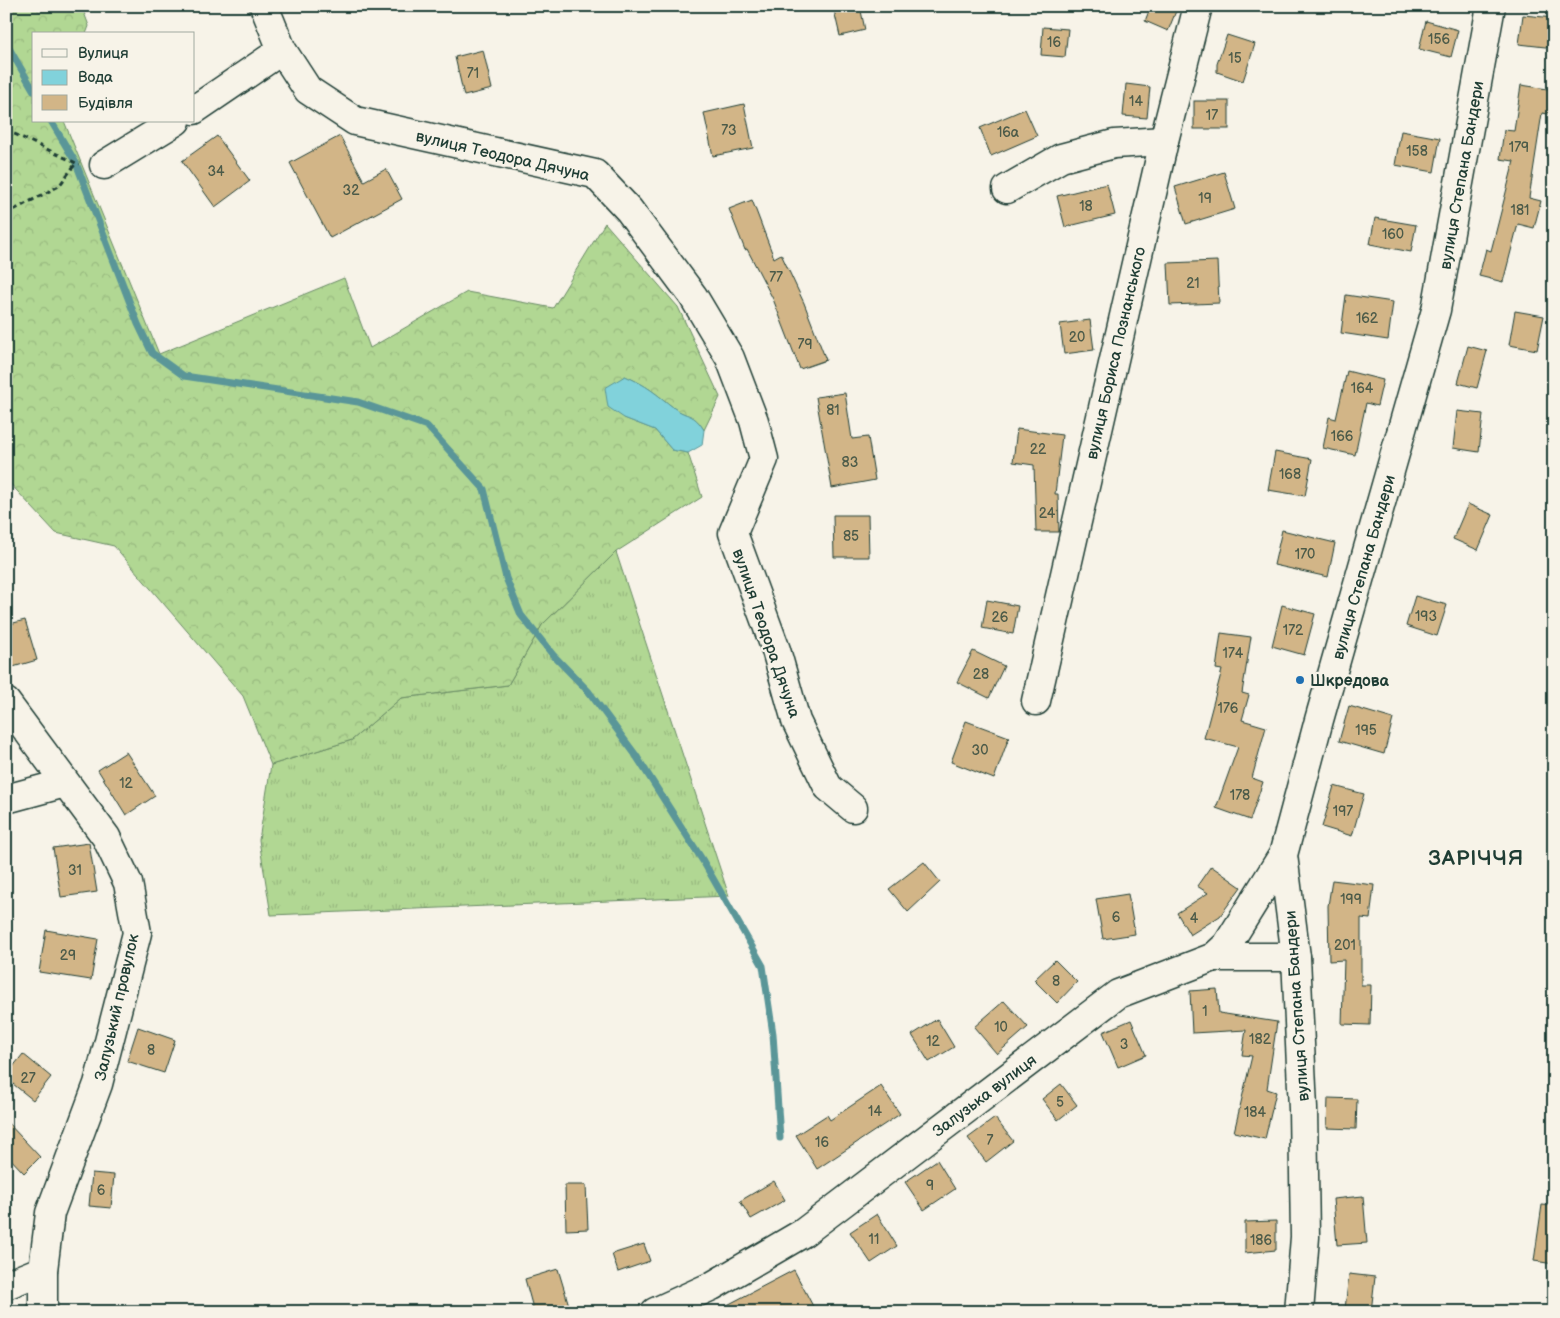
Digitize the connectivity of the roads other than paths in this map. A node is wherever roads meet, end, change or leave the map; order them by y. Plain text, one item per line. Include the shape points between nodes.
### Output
1 (264, 6) edge
2 (1198, 6) edge
3 (1491, 6) edge
4 (282, 50) junction
5 (195, 109) edge
6 (174, 122) edge
7 (1164, 141) junction
8 (104, 165) road end
9 (1007, 190) dead end
10 (1036, 700) dead end
11 (6, 702) edge
12 (65, 783) junction
13 (6, 799) edge
14 (853, 808) dead end
15 (1283, 855) junction
16 (1214, 957) junction
17 (1296, 957) junction
18 (43, 1270) junction
19 (6, 1285) edge
20 (43, 1312) edge
21 (655, 1312) edge
22 (1299, 1312) edge

1 - 4 street, вулиця Теодора Дячуна
2 - 7 street, вулиця Бориса Познанського
3 - 15 street, вулиця Степана Бандери via 1436,310
4 - 5 street
4 - 14 street, вулиця Теодора Дячуна via 308,90 355,122 595,174 629,210 693,296 730,358 754,421 764,459 733,533 776,650 796,721 828,787
6 - 8 street
7 - 9 street via 1114,144 1061,158
7 - 10 street, вулиця Бориса Познанського
11 - 12 street, Залузький провулок
12 - 13 street
12 - 18 street, Залузький провулок via 110,845 128,883 137,933 98,1084 50,1213
15 - 16 street, Залузька вулиця via 1227,946
15 - 17 street, вулиця Степана Бандери
16 - 17 street
16 - 21 street, Залузька вулиця via 1118,994 803,1233 712,1286
17 - 22 street, вулиця Степана Бандери via 1305,1237
18 - 19 street
18 - 20 street, Залузький провулок

